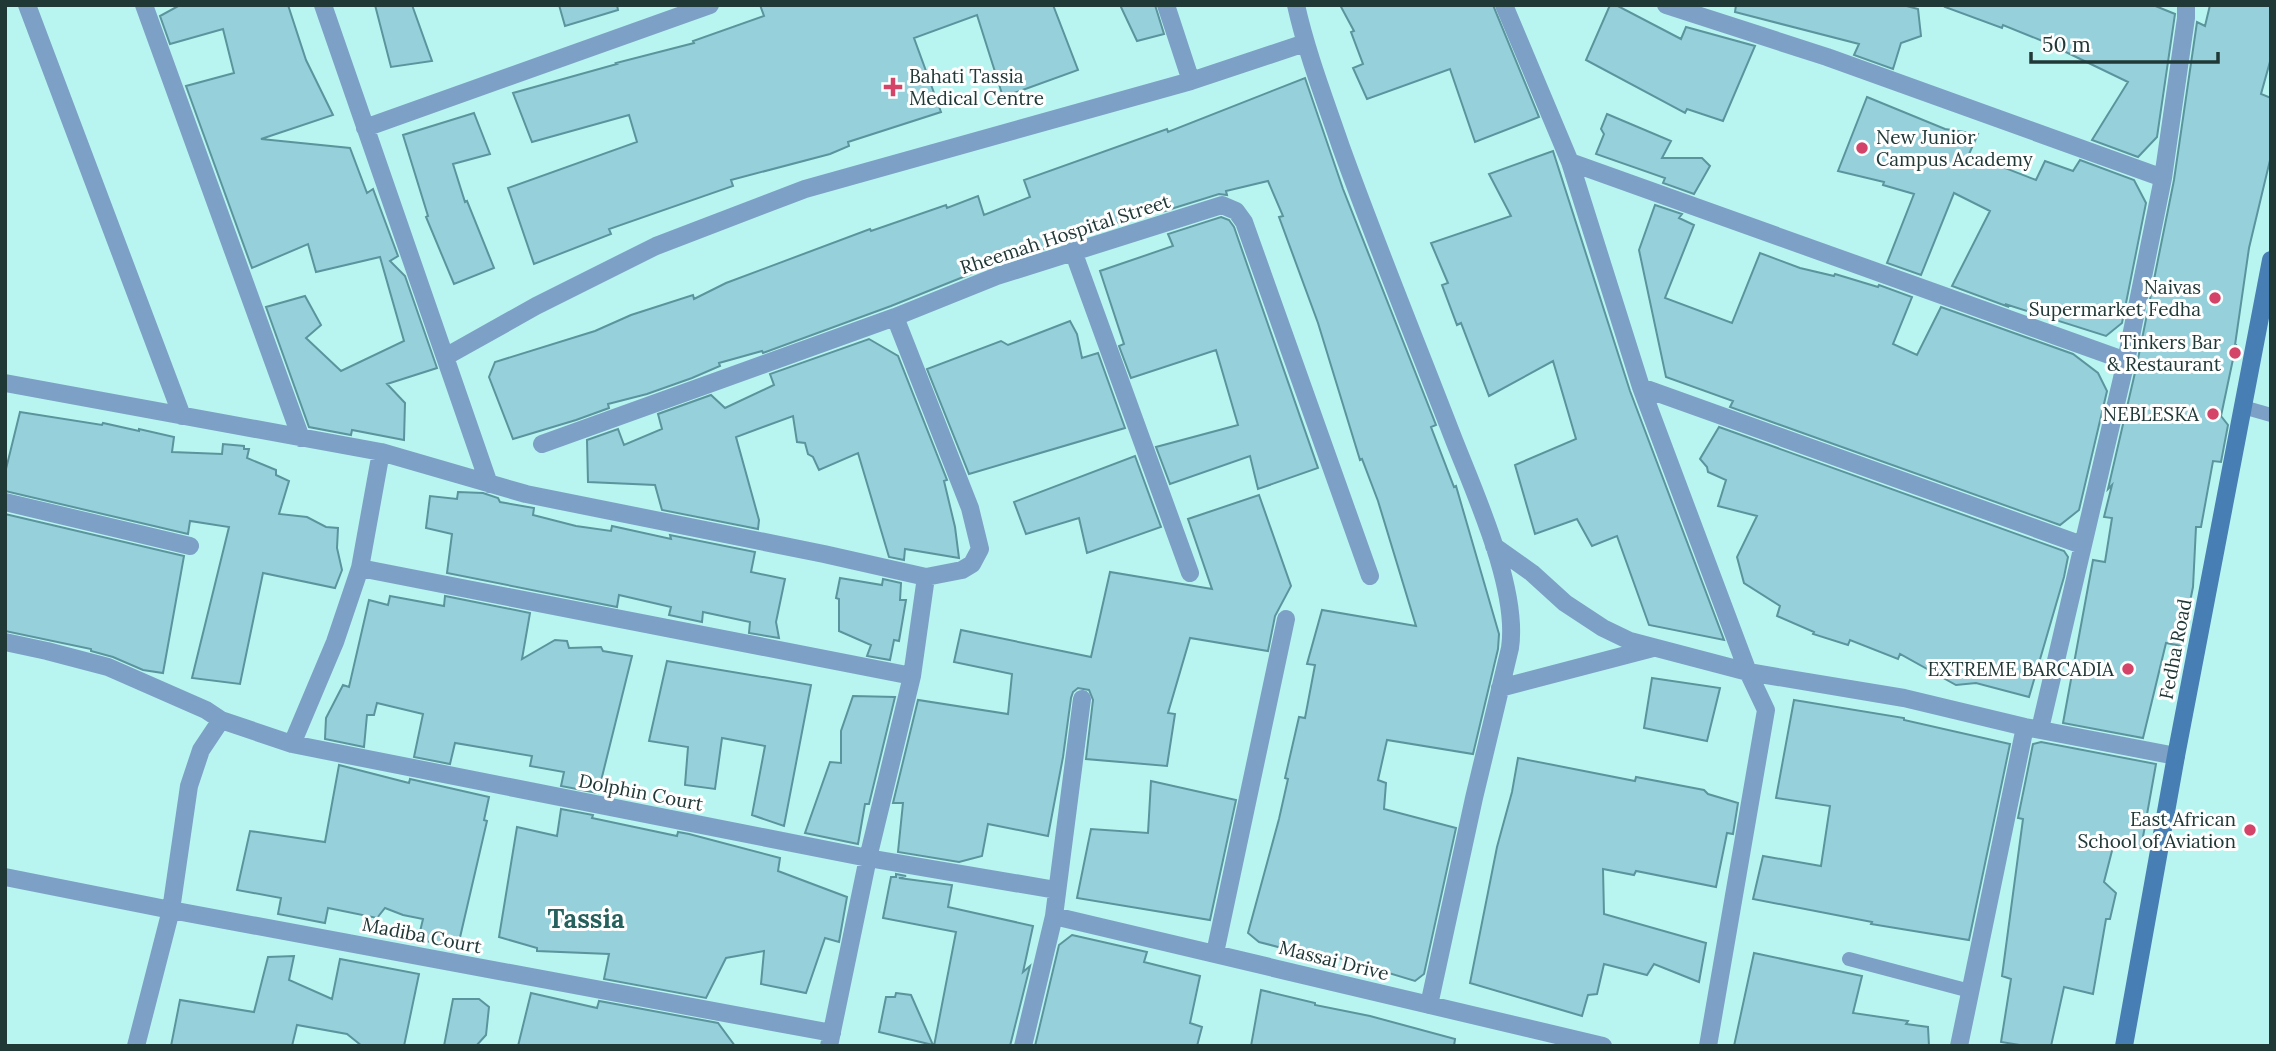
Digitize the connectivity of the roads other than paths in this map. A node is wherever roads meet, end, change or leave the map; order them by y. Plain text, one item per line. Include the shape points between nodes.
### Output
1 (27, 5) edge
2 (144, 5) edge
3 (323, 5) edge
4 (710, 5) edge
5 (1166, 5) edge
6 (1296, 5) edge
7 (1504, 5) edge
8 (1667, 5) edge
9 (2186, 5) edge
10 (1305, 43) junction
11 (1191, 81) junction
12 (365, 128) junction
13 (1570, 162) junction
14 (2163, 178) junction
15 (1073, 251) junction
16 (2271, 260) edge
17 (895, 317) junction
18 (445, 356) junction
19 (2126, 360) junction
20 (5, 383) edge
21 (1641, 387) junction
22 (2244, 407) junction
23 (2271, 415) edge
24 (182, 416) junction
25 (301, 438) junction
26 (542, 444) dead end
27 (381, 452) junction
28 (489, 484) junction
29 (5, 502) edge
30 (2082, 545) junction
31 (1494, 546) junction
32 (190, 547) dead end
33 (360, 568) junction
34 (1190, 573) dead end
35 (1370, 576) dead end
36 (926, 577) junction
37 (1286, 619) dead end
38 (5, 642) edge
39 (1654, 648) junction
40 (1748, 672) junction
41 (912, 676) junction
42 (1500, 688) junction
43 (1082, 699) dead end
44 (221, 720) junction
45 (2033, 728) junction
46 (292, 744) junction
47 (2176, 756) junction
48 (868, 858) junction
49 (5, 877) edge
50 (1056, 890) junction
51 (171, 910) junction
52 (1054, 916) junction
53 (1215, 953) junction
54 (1849, 959) dead end
55 (1970, 991) junction
56 (1429, 1005) junction
57 (830, 1039) edge
58 (136, 1046) edge
59 (1023, 1046) edge
60 (1603, 1046) edge
61 (1708, 1046) edge
62 (1959, 1046) edge
63 (2124, 1046) edge

1 - 24 street
2 - 25 street
3 - 12 street
4 - 12 street
5 - 11 street
6 - 10 street
7 - 13 street
8 - 14 street via 1827,57
9 - 14 street
10 - 11 street
10 - 31 street
11 - 18 street via 805,189 656,246
12 - 18 street
13 - 19 street
13 - 21 street
14 - 19 street
15 - 17 street, Rheemah Hospital Street
15 - 34 street
15 - 35 street, Rheemah Hospital Street via 1216,206 1230,208 1240,216
16 - 22 street, Fedha Road
17 - 26 street, Rheemah Hospital Street
17 - 36 street via 970,508 980,549 972,564 962,570
18 - 28 street
19 - 30 street
20 - 24 street
21 - 30 street
21 - 40 street
22 - 23 lane
22 - 47 street, Fedha Road
24 - 25 street
25 - 27 street
27 - 28 street
27 - 33 street
28 - 36 street
29 - 32 street
30 - 45 street
31 - 39 street via 1603,628
31 - 42 street via 1513,630
33 - 41 street
33 - 46 street
36 - 41 street
37 - 53 street
38 - 44 street, Dolphin Court via 108,667
39 - 40 street
39 - 42 street
40 - 45 street via 1904,698
40 - 61 street via 1766,710
41 - 48 street
42 - 56 street
43 - 50 street
44 - 46 street, Dolphin Court
44 - 51 street via 201,750 189,786
45 - 47 street
45 - 55 street
46 - 48 street, Dolphin Court
47 - 63 street, Fedha Road
48 - 50 street, Dolphin Court
48 - 57 street
49 - 51 street, Madiba Court
50 - 52 street
51 - 57 street, Madiba Court
51 - 58 street
52 - 53 street, Massai Drive
52 - 59 street
53 - 56 street, Massai Drive
54 - 55 lane
55 - 62 street
56 - 60 street, Massai Drive

